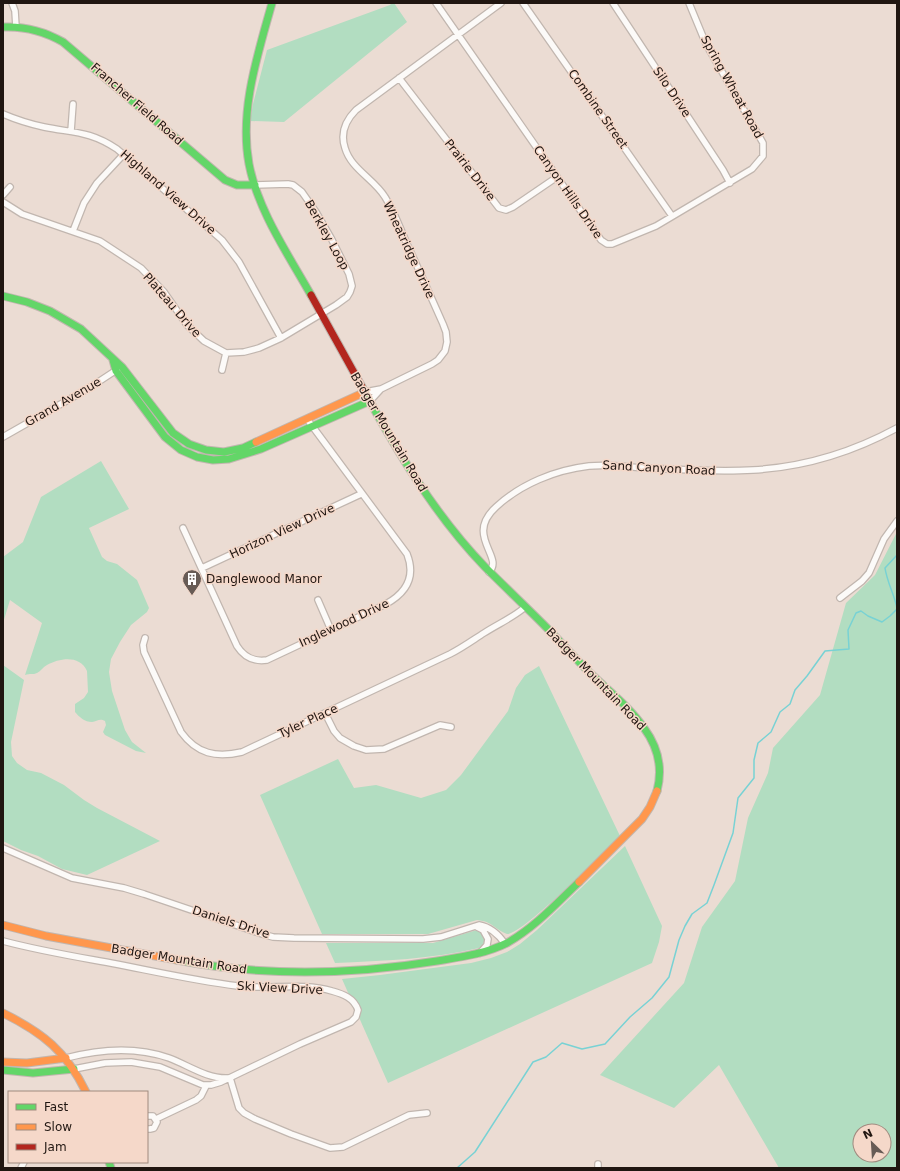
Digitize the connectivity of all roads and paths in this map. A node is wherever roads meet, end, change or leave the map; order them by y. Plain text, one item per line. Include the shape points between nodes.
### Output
1 (12, 3) edge
2 (272, 3) edge
3 (436, 3) edge
4 (501, 3) edge
5 (523, 3) edge
6 (613, 3) edge
7 (689, 3) edge
8 (3, 27) edge
9 (16, 27) junction
10 (458, 34) junction
11 (399, 78) junction
12 (73, 104) dead end
13 (3, 114) edge
14 (71, 131) junction
15 (124, 154) junction
16 (752, 169) joint
17 (557, 177) junction
18 (730, 182) junction
19 (254, 185) junction
20 (10, 187) dead end
21 (3, 195) edge
22 (3, 202) edge
23 (672, 216) junction
24 (73, 231) junction
25 (3, 296) edge
26 (322, 314) junction
27 (281, 338) junction
28 (226, 353) junction
29 (119, 369) junction
30 (222, 370) dead end
31 (381, 389) junction
32 (365, 392) junction
33 (370, 401) junction
34 (307, 419) junction
35 (312, 426) junction
36 (897, 428) edge
37 (3, 437) edge
38 (362, 494) junction
39 (897, 521) edge
40 (183, 528) dead end
41 (202, 568) junction
42 (489, 572) junction
43 (840, 598) dead end
44 (318, 600) dead end
45 (524, 608) junction
46 (331, 630) junction
47 (145, 638) dead end
48 (325, 713) junction
49 (451, 727) dead end
50 (3, 848) edge
51 (3, 925) edge
52 (467, 928) junction
53 (3, 940) edge
54 (505, 944) junction
55 (480, 953) junction
56 (3, 1013) edge
57 (66, 1058) junction
58 (3, 1062) edge
59 (74, 1069) junction
60 (3, 1070) edge
61 (230, 1078) junction
62 (206, 1086) junction
63 (85, 1091) edge
64 (427, 1113) dead end
65 (148, 1116) edge
66 (156, 1120) junction
67 (148, 1129) edge

1 - 9 street
2 - 19 main road, Badger Mountain Road via 253,75 247,122 247,145
3 - 10 street, Canyon Hills Drive
4 - 10 street
5 - 23 street, Combine Street
6 - 18 street, Silo Drive
7 - 16 street, Spring Wheat Road via 706,44 763,143 764,155
8 - 9 main road, Francher Field Road
9 - 19 main road, Francher Field Road via 40,30 66,43 215,172 236,186
10 - 11 street, Wheatridge Drive
10 - 17 street, Canyon Hills Drive
11 - 17 street, Prairie Drive via 499,208 506,210 513,207
11 - 31 street, Wheatridge Drive via 356,110 348,120 343,134 344,148 350,160 378,187 391,208 447,337 445,351 432,364
12 - 14 street
13 - 14 street, Highland View Drive via 32,124
14 - 15 street, Highland View Drive via 98,137
15 - 24 street via 97,183 84,203
15 - 27 street, Highland View Drive via 222,240 239,262
16 - 18 street, Canyon Hills Drive
17 - 23 street, Canyon Hills Drive via 601,240 607,244 646,231
18 - 23 street, Canyon Hills Drive
19 - 26 main road, Badger Mountain Road via 281,242
19 - 26 street, Berkley Loop via 288,184 298,188 331,238 352,286 342,301
20 - 21 street
22 - 24 street, Plateau Drive via 22,214
24 - 28 street, Plateau Drive via 100,241 141,268 164,292 187,325 204,341
25 - 29 main road via 32,303 66,319 91,338
26 - 27 street
26 - 32 main road, Badger Mountain Road
27 - 28 street via 259,348
28 - 30 street
29 - 34 main road via 173,433 181,440 203,450 236,450
29 - 35 main road via 165,437 181,450 202,458 224,460 247,455
29 - 37 street, Grand Avenue
31 - 32 street, Wheatridge Drive
31 - 33 street, Wheatridge Drive
32 - 33 main road, Badger Mountain Road
32 - 34 main road
33 - 35 main road
33 - 42 main road, Badger Mountain Road via 423,490 452,530
34 - 35 street, Inglewood Drive
35 - 38 street, Inglewood Drive
36 - 42 street, Sand Canyon Road via 839,454 770,469 704,471 598,465 544,477 509,496 488,517 483,531 493,561 493,568
38 - 41 street, Horizon View Drive
38 - 46 street, Inglewood Drive via 406,554 410,566 409,578 407,586 397,597
39 - 43 street via 884,539 869,573
40 - 41 street, Inglewood Drive
41 - 46 street, Inglewood Drive via 237,646 248,658 267,660
42 - 45 main road, Badger Mountain Road
44 - 46 street
45 - 48 street, Tyler Place via 458,650
45 - 54 main road, Badger Mountain Road via 640,723 654,743 660,769 655,797 647,813 536,921
47 - 48 street, Tyler Place via 144,652 181,732 194,746 207,753 224,755 242,752
48 - 49 street via 340,738 366,750 384,749 440,725
50 - 52 street, Daniels Drive via 72,878 144,894 274,937 423,939
51 - 55 main road, Badger Mountain Road via 186,962 265,972 366,971
52 - 54 street, Daniels Drive via 485,926
52 - 55 street via 480,928 487,935 487,945
53 - 61 street, Ski View Drive via 71,956 223,984 322,989 347,997 355,1005 358,1013 351,1022
54 - 55 main road, Badger Mountain Road
56 - 57 main road via 38,1032
57 - 58 main road via 24,1064
57 - 59 main road
57 - 61 street via 85,1053 130,1049 163,1056 211,1076
59 - 60 main road via 38,1073
59 - 62 street via 105,1063 144,1064 160,1067
59 - 63 main road
61 - 62 street
61 - 64 street via 239,1108 244,1113 330,1148 343,1147 409,1115
62 - 66 street via 196,1100
65 - 66 street via 153,1116
66 - 67 street via 154,1128

